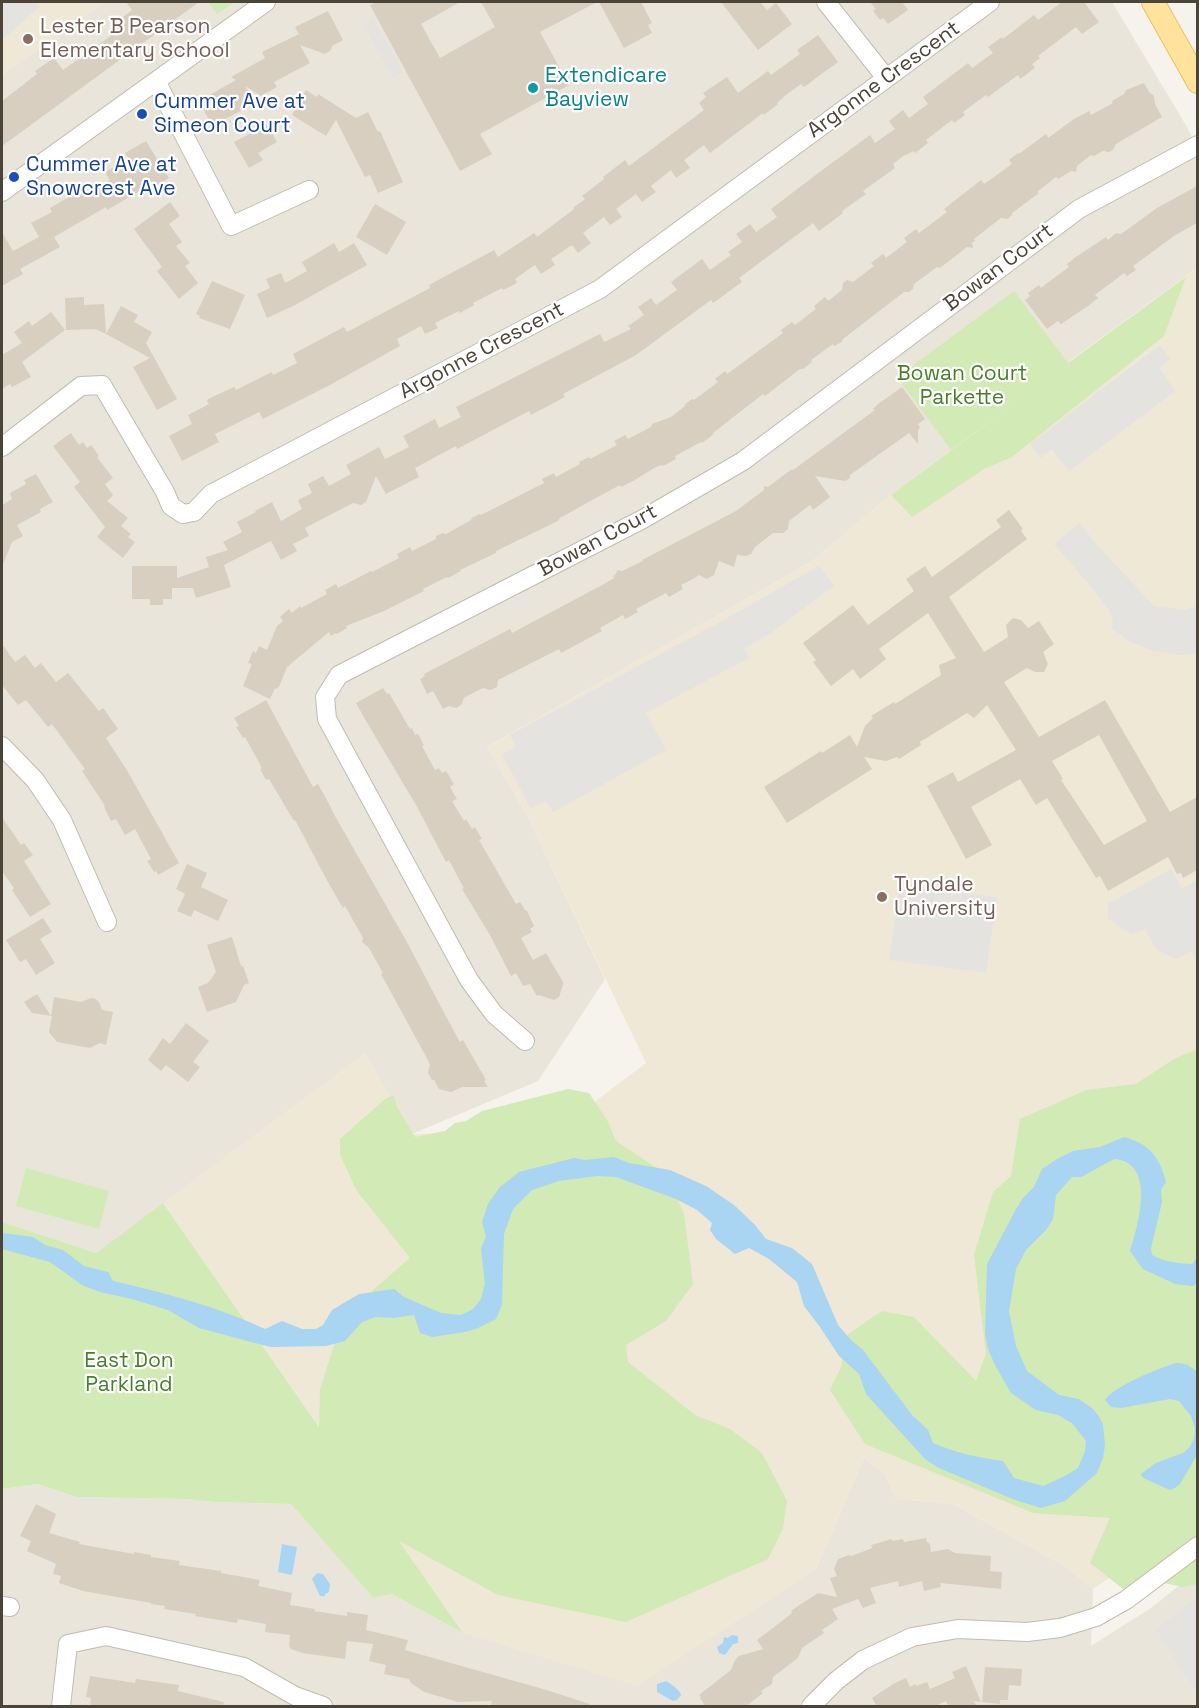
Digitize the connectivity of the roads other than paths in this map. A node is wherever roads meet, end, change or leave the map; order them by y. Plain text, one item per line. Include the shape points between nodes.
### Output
1 (266, 2) edge
2 (826, 2) edge
3 (990, 2) edge
4 (1153, 2) edge
5 (886, 78) junction
6 (156, 81) junction
7 (1197, 82) edge
8 (1197, 146) edge
9 (309, 190) dead end
10 (2, 192) edge
11 (2, 447) edge
12 (2, 746) edge
13 (107, 922) dead end
14 (525, 1041) dead end
15 (1197, 1546) edge
16 (61, 1707) edge
17 (323, 1707) edge
18 (811, 1707) edge

1 - 6 street
2 - 5 street
3 - 5 street, Argonne Crescent
4 - 7 main road
5 - 11 street, Argonne Crescent via 600,289 211,494 195,512 183,514 171,506 102,385 81,386
6 - 9 street via 231,226
6 - 10 street
8 - 14 street, Bowan Court via 1078,209 743,461 643,519 339,675 325,697 327,719 469,980 494,1014
12 - 13 street via 35,780 62,820
15 - 18 street via 1126,1600 1096,1617 1060,1628 1027,1632 958,1629 912,1637 863,1660
16 - 17 street via 68,1644 106,1636 244,1667

